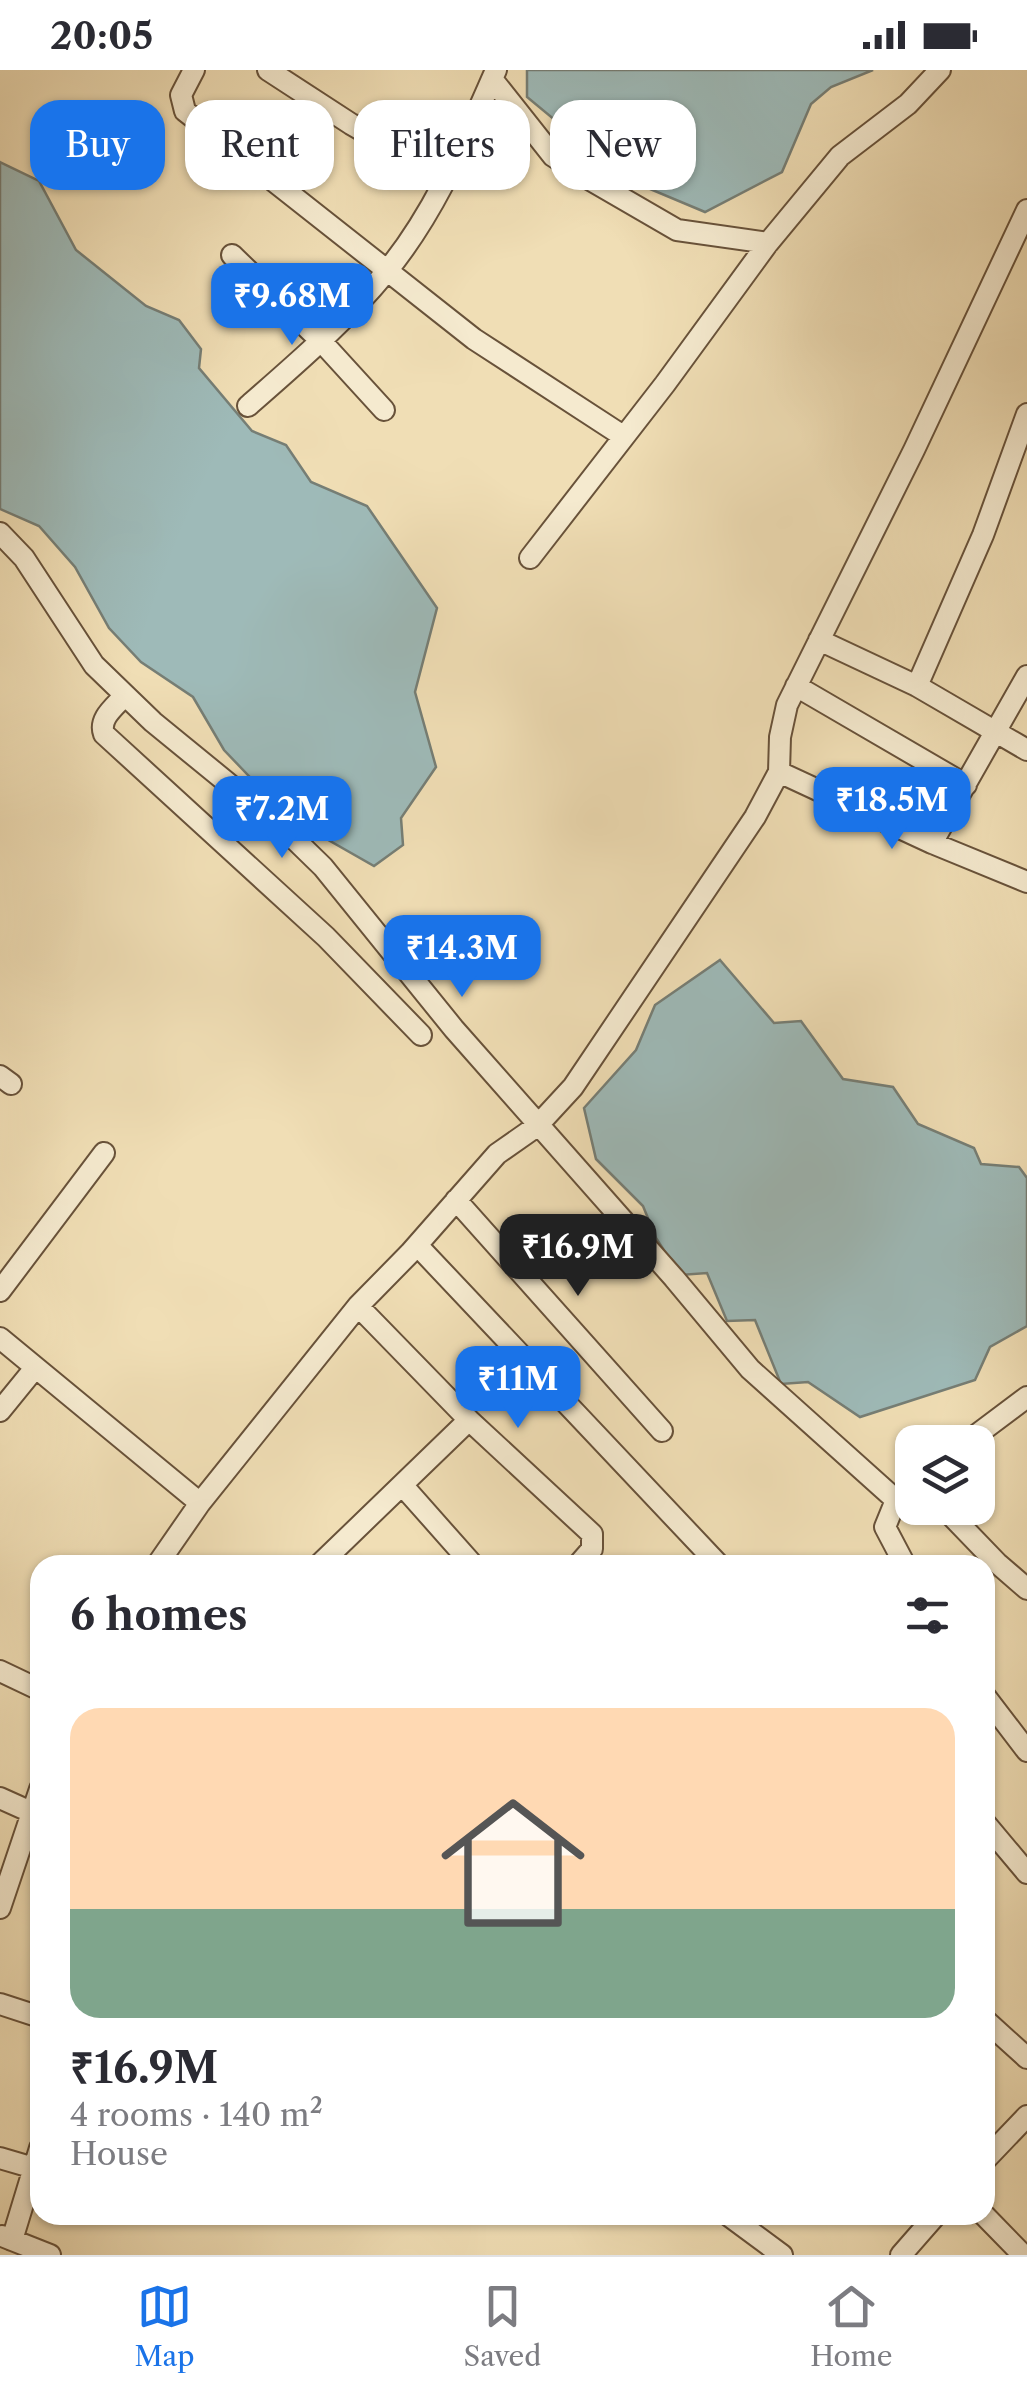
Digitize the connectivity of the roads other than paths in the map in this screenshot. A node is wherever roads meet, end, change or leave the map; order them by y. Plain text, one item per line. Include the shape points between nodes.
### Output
1 (194, 70) edge
2 (268, 70) edge
3 (940, 70) edge
4 (493, 74) edge
5 (481, 100) edge
6 (354, 123) edge
7 (439, 190) edge
8 (1027, 210) edge
9 (768, 242) junction
10 (232, 255) dead end
11 (386, 272) junction
12 (321, 341) junction
13 (248, 406) dead end
14 (384, 410) dead end
15 (1027, 414) edge
16 (624, 436) junction
17 (0, 533) edge
18 (530, 558) dead end
19 (819, 640) junction
20 (1027, 676) edge
21 (796, 686) junction
22 (918, 686) junction
23 (125, 695) junction
24 (996, 732) junction
25 (1027, 750) edge
26 (779, 772) junction
27 (966, 785) junction
28 (932, 844) junction
29 (1027, 882) edge
30 (421, 1035) dead end
31 (537, 1126) junction
32 (104, 1153) dead end
33 (456, 1200) junction
34 (407, 1256) junction
35 (0, 1291) edge
36 (358, 1306) junction
37 (0, 1338) edge
38 (35, 1368) junction
39 (1027, 1397) edge
40 (0, 1411) edge
41 (469, 1420) junction
42 (990, 1425) edge
43 (662, 1431) dead end
44 (402, 1486) junction
45 (895, 1499) edge
46 (895, 1503) edge
47 (200, 1504) junction
48 (960, 1525) edge
49 (163, 1555) edge
50 (330, 1555) edge
51 (465, 1555) edge
52 (587, 1555) edge
53 (709, 1555) edge
54 (900, 1555) edge
55 (989, 1555) edge
56 (995, 1561) edge
57 (1027, 1589) edge
58 (0, 1671) edge
59 (30, 1685) edge
60 (995, 1709) edge
61 (1027, 1752) edge
62 (0, 1798) edge
63 (30, 1812) edge
64 (30, 1827) edge
65 (995, 1835) edge
66 (1027, 1873) edge
67 (0, 1908) edge
68 (0, 2004) edge
69 (30, 2014) edge
70 (995, 2029) edge
71 (1027, 2058) edge
72 (1027, 2116) edge
73 (995, 2150) edge
74 (0, 2158) edge
75 (30, 2158) edge
76 (30, 2176) edge
77 (744, 2225) edge
78 (927, 2225) edge
79 (994, 2225) edge
80 (6, 2238) edge
81 (50, 2255) edge
82 (782, 2255) edge
83 (900, 2255) edge
84 (1023, 2255) edge

1 - 11 street via 181,96 185,112
2 - 6 street
3 - 9 street via 840,156
4 - 5 street
4 - 9 street via 552,156 589,180 678,230
7 - 11 street
8 - 19 street
9 - 16 street
10 - 12 street
11 - 12 street
11 - 16 street via 474,340
12 - 13 street
12 - 14 street
15 - 22 street
16 - 18 street
17 - 23 street via 24,558 94,665
19 - 21 street
19 - 22 street
20 - 24 street
21 - 26 street via 780,737
21 - 27 street
22 - 24 street
23 - 30 street via 104,718 104,734 300,912
23 - 31 street via 323,868
24 - 25 street
24 - 27 street
26 - 28 street
26 - 31 street via 573,1087
27 - 28 street
28 - 29 street
31 - 33 street via 498,1154
31 - 45 street via 750,1369
32 - 35 street
33 - 34 street
33 - 43 street
34 - 36 street
34 - 53 street
36 - 41 street
36 - 47 street
37 - 38 street
38 - 40 street
38 - 47 street
39 - 42 street
41 - 44 street
41 - 52 street via 592,1534
44 - 50 street
44 - 51 street
46 - 54 street via 886,1527
47 - 49 street
48 - 55 street
56 - 57 street
58 - 59 street
60 - 61 street
62 - 63 street
64 - 67 street
65 - 66 street
68 - 69 street
70 - 71 street
72 - 73 street
74 - 75 street
76 - 80 street
77 - 82 street
78 - 83 street
79 - 84 street
80 - 81 street

